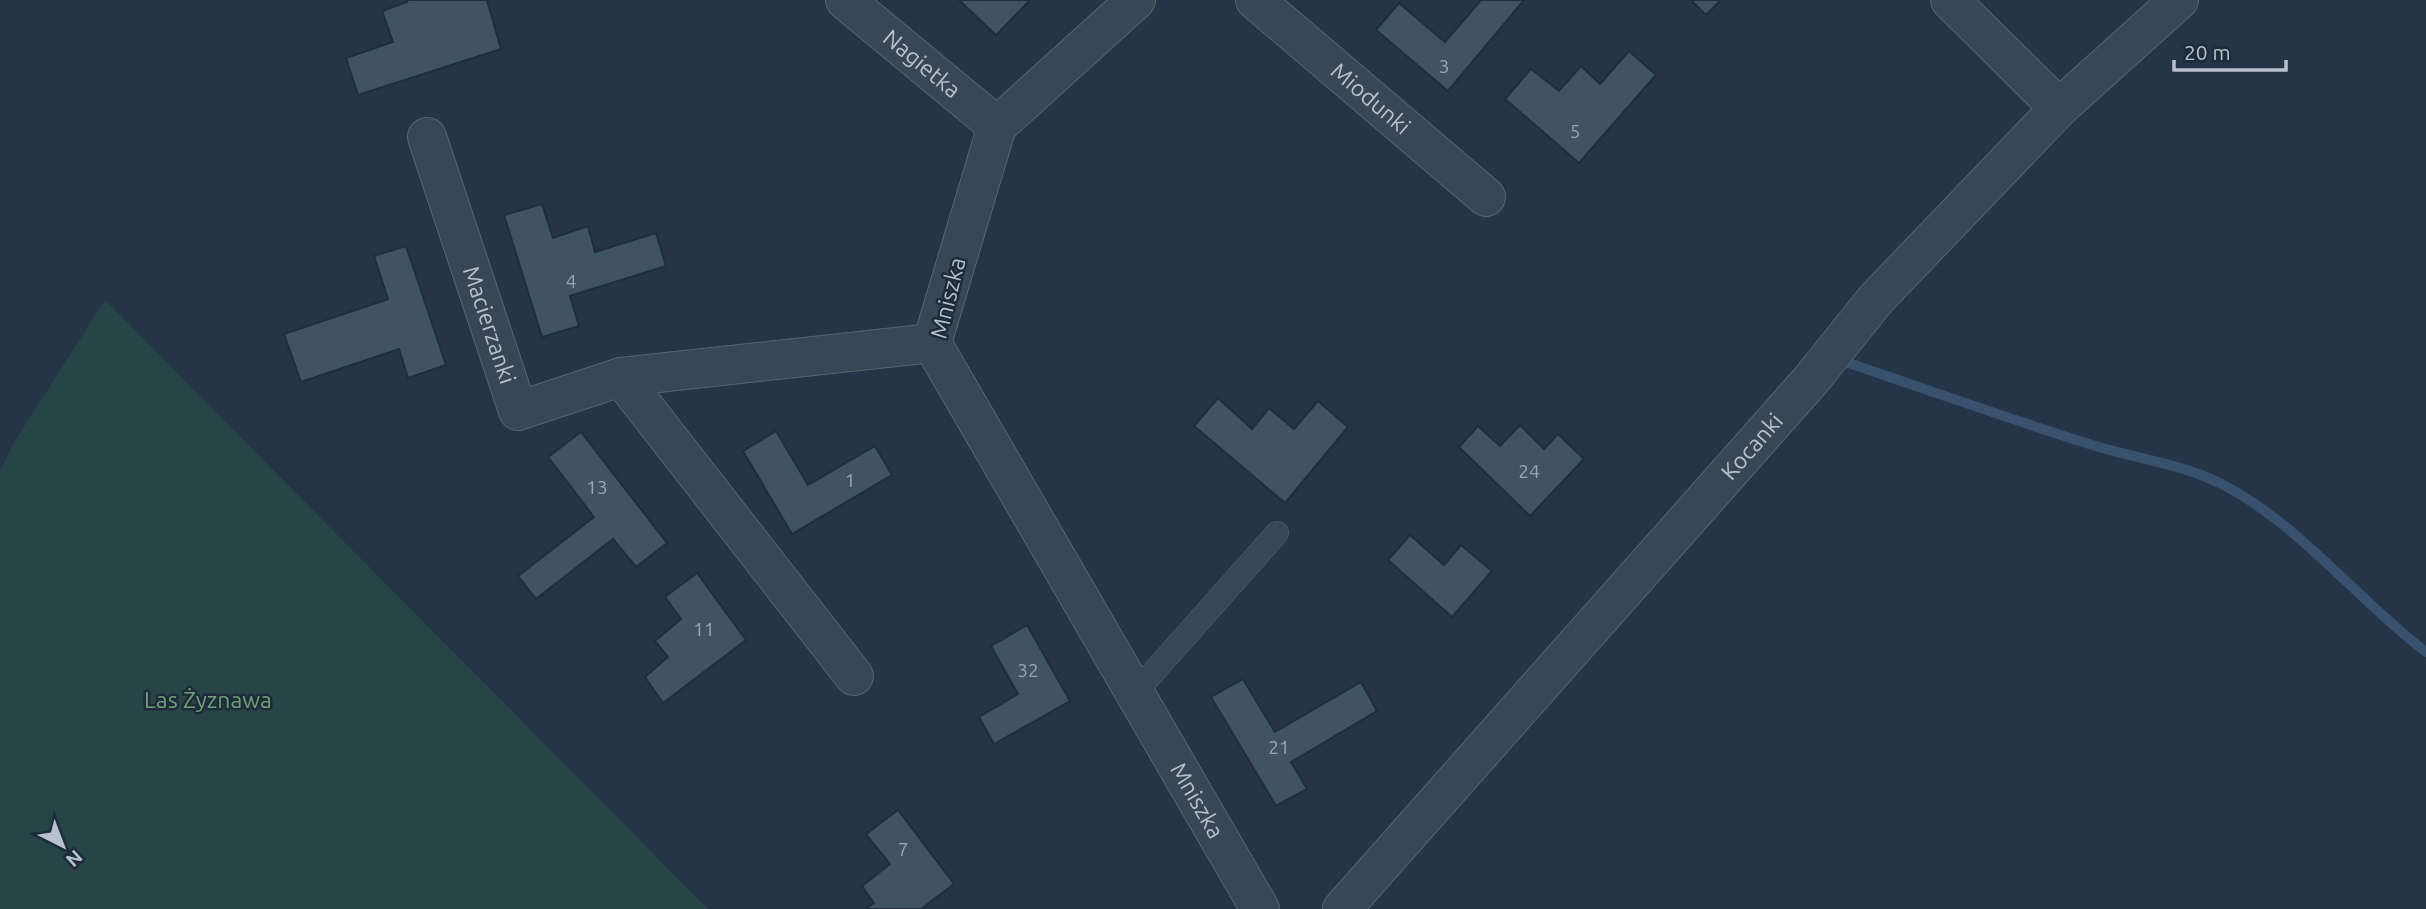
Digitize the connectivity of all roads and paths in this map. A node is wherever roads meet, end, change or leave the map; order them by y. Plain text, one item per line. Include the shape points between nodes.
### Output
1 (845, 0) edge
2 (1136, 0) edge
3 (1255, 0) edge
4 (1951, 0) edge
5 (2179, 0) edge
6 (2059, 108) junction
7 (997, 126) junction
8 (427, 137) dead end
9 (1486, 197) dead end
10 (932, 343) junction
11 (621, 377) junction
12 (1277, 533) dead end
13 (854, 676) dead end
14 (1134, 694) junction
15 (1260, 909) edge
16 (1342, 909) edge

1 - 7 street, Nagietka
2 - 7 street
3 - 9 street, Miodunki
4 - 6 street
5 - 6 street, Kocanki
6 - 16 street, Kocanki via 1876,299 1811,380
7 - 10 street, Mniszka
8 - 11 street, Macierzanki via 518,411
10 - 11 street, Macierzanki
10 - 14 street, Mniszka
11 - 13 street
12 - 14 lane
14 - 15 street, Mniszka

